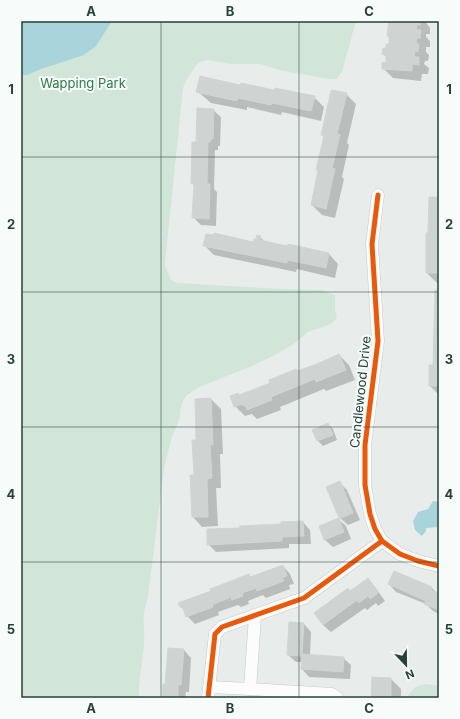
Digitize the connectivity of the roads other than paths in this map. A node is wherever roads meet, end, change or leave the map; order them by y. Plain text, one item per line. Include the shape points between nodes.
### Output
1 (378, 195) dead end
2 (382, 541) junction
3 (439, 566) edge
4 (255, 616) junction
5 (250, 689) junction
6 (209, 692) edge
7 (336, 698) edge

1 - 2 street, Candlewood Drive via 372,244 378,341 365,445 365,485 370,514
2 - 3 street, Candlewood Drive via 400,554
2 - 4 street via 304,598
4 - 5 street
4 - 6 street via 222,627 215,634
5 - 6 street
5 - 7 street via 332,694

